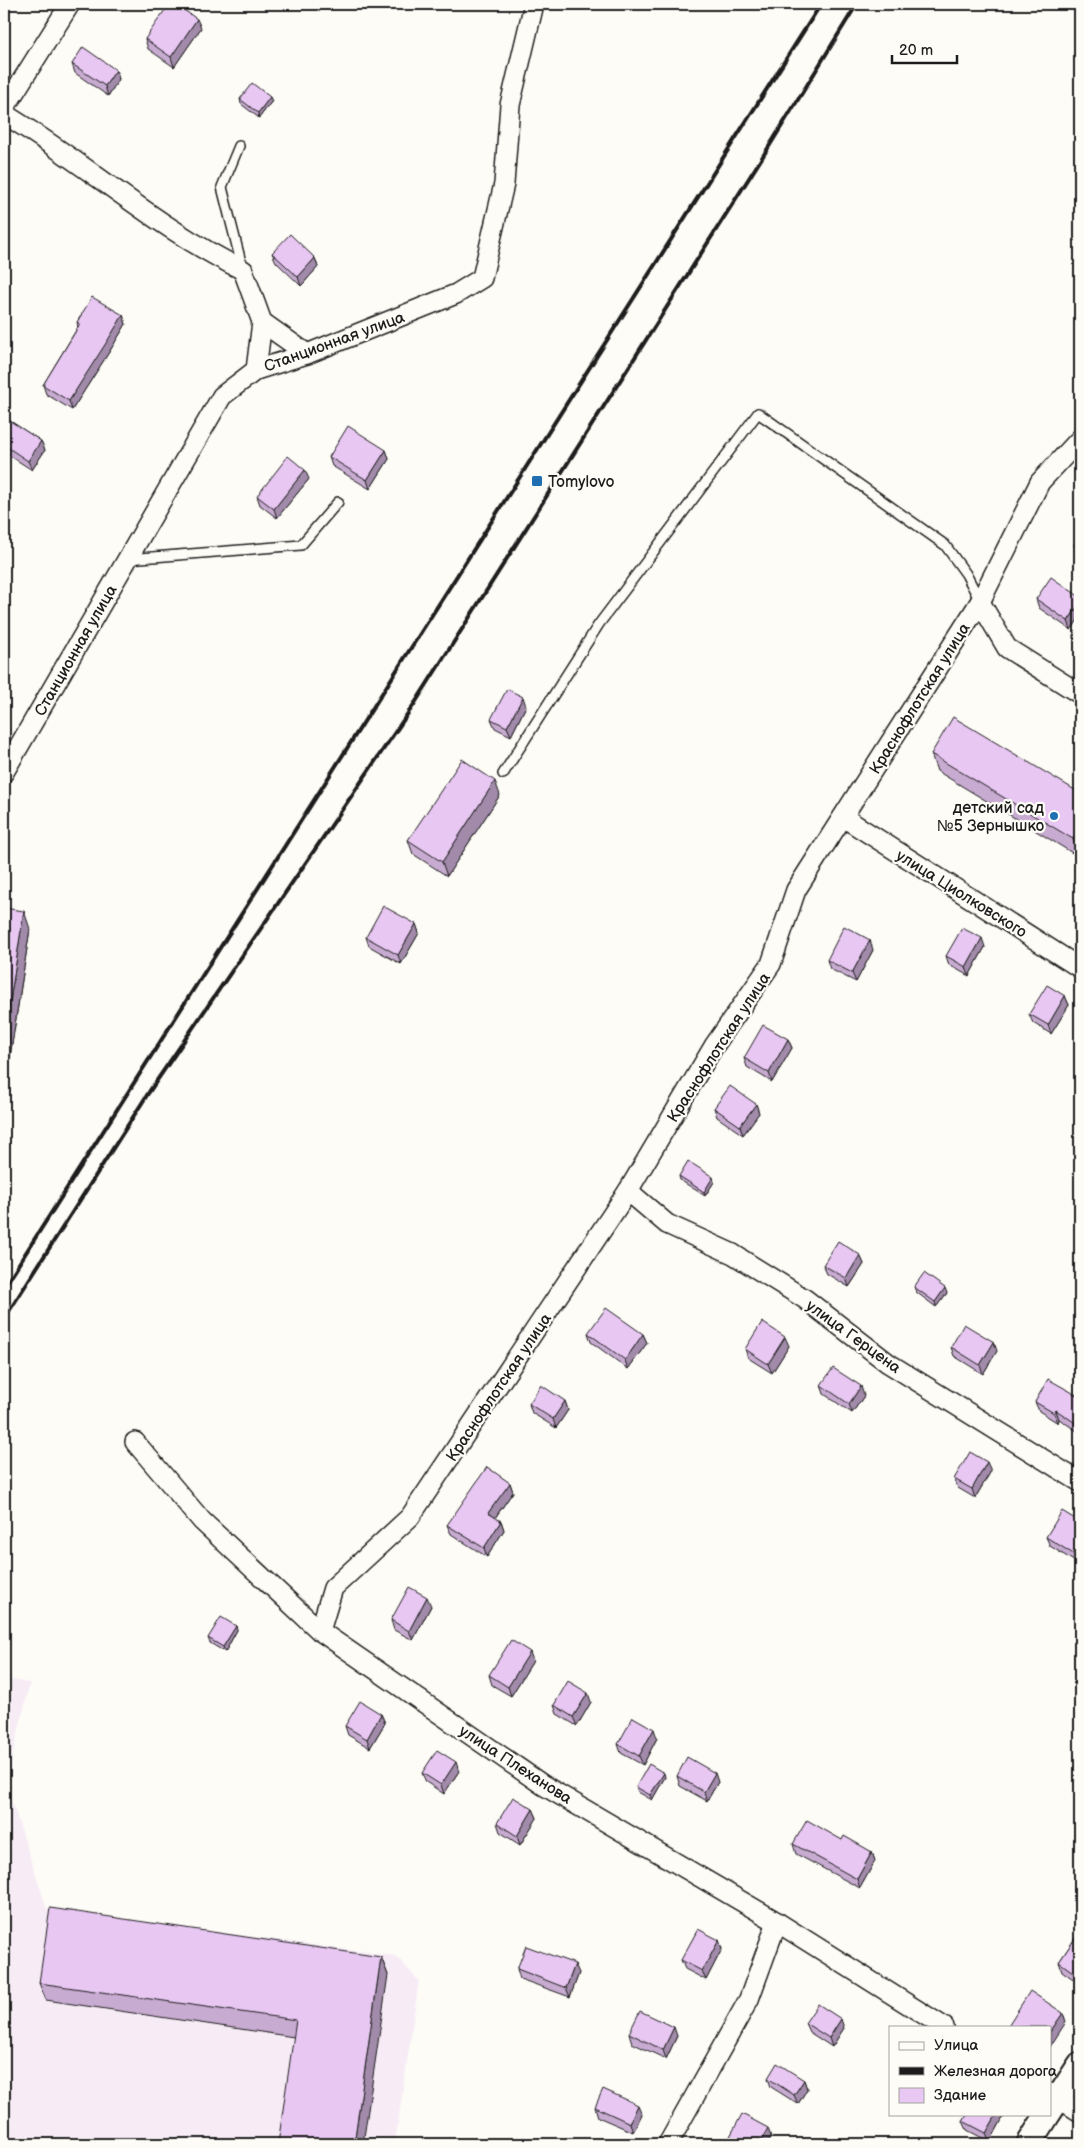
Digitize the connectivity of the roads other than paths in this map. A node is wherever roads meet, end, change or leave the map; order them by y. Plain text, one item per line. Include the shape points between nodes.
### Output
1 (70, 4) edge
2 (534, 4) edge
3 (4, 109) edge
4 (4, 114) edge
5 (239, 146) dead end
6 (243, 270) junction
7 (262, 322) junction
8 (307, 354) junction
9 (256, 370) junction
10 (1080, 439) edge
11 (338, 502) dead end
12 (128, 558) junction
13 (980, 602) junction
14 (1080, 694) edge
15 (4, 772) edge
16 (502, 774) dead end
17 (843, 817) junction
18 (1080, 968) edge
19 (628, 1191) junction
20 (135, 1442) dead end
21 (1080, 1482) edge
22 (320, 1631) junction
23 (777, 1922) junction
24 (942, 2026) edge
25 (1080, 2065) edge
26 (1052, 2104) edge
27 (1080, 2112) edge
28 (1045, 2116) edge
29 (668, 2144) edge
30 (1029, 2144) edge

1 - 3 street
2 - 8 street, Станционная улица via 510,105 504,184 482,278 456,294
4 - 6 street via 41,136 204,251
5 - 6 lane via 222,187
6 - 7 street
7 - 8 street
7 - 9 street
8 - 9 street, Станционная улица
9 - 12 street, Станционная улица via 222,396
10 - 13 street, Краснофлотская улица via 1040,482
11 - 12 lane via 301,545
12 - 15 street, Станционная улица
13 - 14 street via 1007,648
13 - 16 lane via 966,574 945,545 758,413 599,624
13 - 17 street, Краснофлотская улица
17 - 18 street, улица Циолковского
17 - 19 street, Краснофлотская улица via 796,890 771,964 714,1046
19 - 21 street, улица Герцена via 668,1224 733,1254 797,1294 888,1363
19 - 22 street, Краснофлотская улица via 410,1518 332,1588
20 - 22 street, улица Плеханова via 202,1521
22 - 23 street, улица Плеханова via 543,1784
23 - 24 street, улица Плеханова
23 - 29 street via 749,1999
25 - 26 street
26 - 27 street
28 - 30 street

